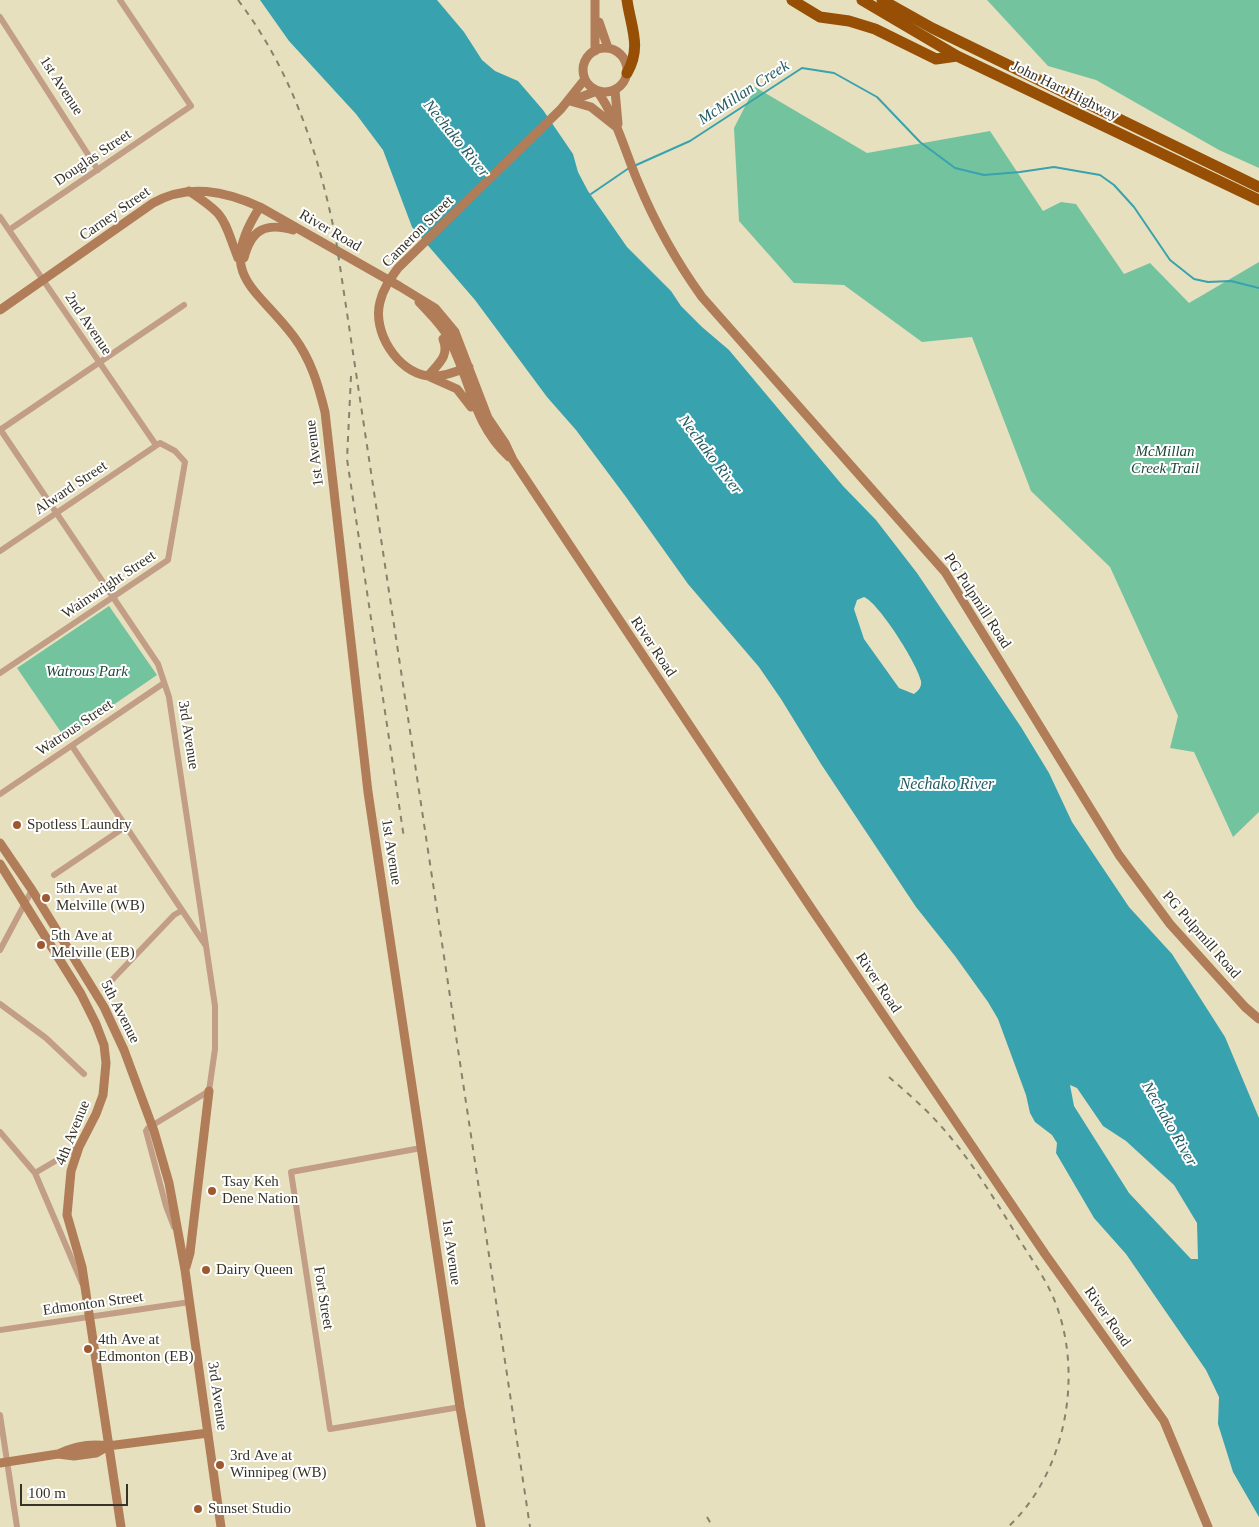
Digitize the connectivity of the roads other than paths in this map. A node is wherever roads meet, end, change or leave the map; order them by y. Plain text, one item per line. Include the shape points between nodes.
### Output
1 (120, 0) edge
2 (627, 0) edge
3 (792, 0) edge
4 (862, 0) edge
5 (882, 0) edge
6 (596, 5) edge
7 (0, 16) edge
8 (608, 48) junction
9 (595, 50) junction
10 (957, 56) junction
11 (627, 73) junction
12 (585, 79) junction
13 (615, 90) junction
14 (597, 91) junction
15 (570, 101) junction
16 (619, 129) junction
17 (98, 170) junction
18 (1259, 188) edge
19 (189, 190) junction
20 (1259, 200) edge
21 (260, 207) junction
22 (0, 216) edge
23 (9, 230) junction
24 (308, 234) junction
25 (242, 268) junction
26 (43, 281) junction
27 (412, 294) junction
28 (184, 305) dead end
29 (0, 310) edge
30 (430, 313) junction
31 (99, 363) junction
32 (465, 369) junction
33 (428, 376) junction
34 (479, 418) junction
35 (0, 430) edge
36 (156, 445) junction
37 (512, 460) junction
38 (56, 513) junction
39 (0, 551) edge
40 (113, 597) junction
41 (0, 673) edge
42 (164, 683) junction
43 (72, 746) junction
44 (0, 794) edge
45 (125, 827) junction
46 (0, 843) edge
47 (0, 864) edge
48 (54, 875) dead end
49 (32, 890) junction
50 (25, 902) junction
51 (181, 911) junction
52 (207, 947) junction
53 (0, 950) edge
54 (111, 981) dead end
55 (0, 1004) edge
56 (1259, 1018) edge
57 (104, 1045) joint
58 (84, 1074) dead end
59 (209, 1091) junction
60 (152, 1125) junction
61 (0, 1132) edge
62 (79, 1147) junction
63 (422, 1148) junction
64 (35, 1173) junction
65 (185, 1270) junction
66 (85, 1290) junction
67 (190, 1302) junction
68 (89, 1316) junction
69 (0, 1330) edge
70 (460, 1407) junction
71 (0, 1416) edge
72 (208, 1433) junction
73 (108, 1446) junction
74 (3, 1462) edge
75 (16, 1527) edge
76 (121, 1527) edge
77 (222, 1527) edge
78 (481, 1527) edge
79 (1208, 1527) edge

1 - 17 street, Douglas Street via 191,106
2 - 11 highway via 636,44 634,62
3 - 10 highway via 820,17 875,29 936,59
4 - 10 highway, John Hart Highway
5 - 18 highway, John Hart Highway via 932,28
6 - 8 main road
6 - 9 main road
7 - 17 street, 1st Avenue
8 - 9 main road
8 - 11 main road via 625,60
9 - 12 main road via 585,61
10 - 20 highway, John Hart Highway
11 - 13 main road via 621,86
12 - 14 main road
12 - 15 main road
13 - 14 main road
13 - 16 main road
14 - 15 main road
14 - 16 main road
15 - 16 main road via 591,107
15 - 33 main road, Cameron Street via 398,268 385,288 380,304 380,323 393,353 403,364
16 - 56 main road, PG Pulpmill Road via 637,180 668,245 702,297 945,572 1119,855 1170,924 1245,1007
17 - 23 street, Douglas Street
19 - 21 main road, Carney Street via 215,192
19 - 25 main road via 224,218
19 - 26 main road, Carney Street via 153,203
21 - 24 main road, River Road
21 - 25 main road, 1st Avenue via 241,243
22 - 23 street, 2nd Avenue
23 - 26 street, 2nd Avenue
24 - 25 main road via 282,227 266,227 254,235
24 - 27 main road, River Road
25 - 63 main road, 1st Avenue via 252,290 308,358 324,412 368,792
26 - 29 main road, Carney Street
26 - 31 street, 2nd Avenue
27 - 30 main road, River Road
27 - 32 main road, River Road via 435,308 447,321 461,344
28 - 31 street
30 - 32 main road, River Road via 449,338
30 - 33 main road via 447,349 446,355
31 - 35 street
31 - 36 street, 2nd Avenue
32 - 33 main road via 442,376
32 - 34 main road, River Road
32 - 37 main road, River Road
33 - 34 main road, Cameron Street via 457,389
34 - 37 main road, River Road via 499,448
35 - 38 street, 3rd Avenue
36 - 38 street, Alward Street
36 - 40 street, Wainwright Street via 160,442 185,462 168,560
37 - 79 main road, River Road via 1045,1254 1164,1421
38 - 39 street, Alward Street
38 - 40 street, 3rd Avenue
40 - 41 street, Wainwright Street
40 - 42 street, 3rd Avenue via 158,664
42 - 43 street, Watrous Street
42 - 52 street, 3rd Avenue via 169,697
43 - 44 street, Watrous Street
43 - 45 street
45 - 48 street
45 - 51 street
46 - 49 main road, 5th Avenue
47 - 50 main road, 5th Avenue
49 - 50 street
49 - 60 main road, 5th Avenue via 104,1007
50 - 53 street
50 - 57 main road, 5th Avenue via 81,994
51 - 52 street
51 - 54 street via 174,914
52 - 59 street, 3rd Avenue via 216,1027
55 - 58 street via 46,1038
57 - 62 main road, 4th Avenue via 103,1095
59 - 60 street
59 - 65 main road via 190,1253
60 - 65 main road, 5th Avenue via 169,1183
61 - 64 street, 4th Avenue
62 - 64 street
62 - 66 main road, 4th Avenue via 71,1171 67,1215
63 - 70 main road, 1st Avenue
63 - 70 street, Fort Street via 290,1172 330,1429
64 - 66 street, 4th Avenue
65 - 67 main road, 3rd Avenue
66 - 68 main road, 4th Avenue
67 - 68 street, Edmonton Street
67 - 72 main road, 3rd Avenue
68 - 69 street, Edmonton Street
68 - 73 main road, 4th Avenue
70 - 78 main road, 1st Avenue
71 - 74 street
72 - 73 main road
72 - 77 main road, 3rd Avenue
73 - 74 main road via 96,1453 58,1454
73 - 76 main road, 4th Avenue
74 - 75 street

